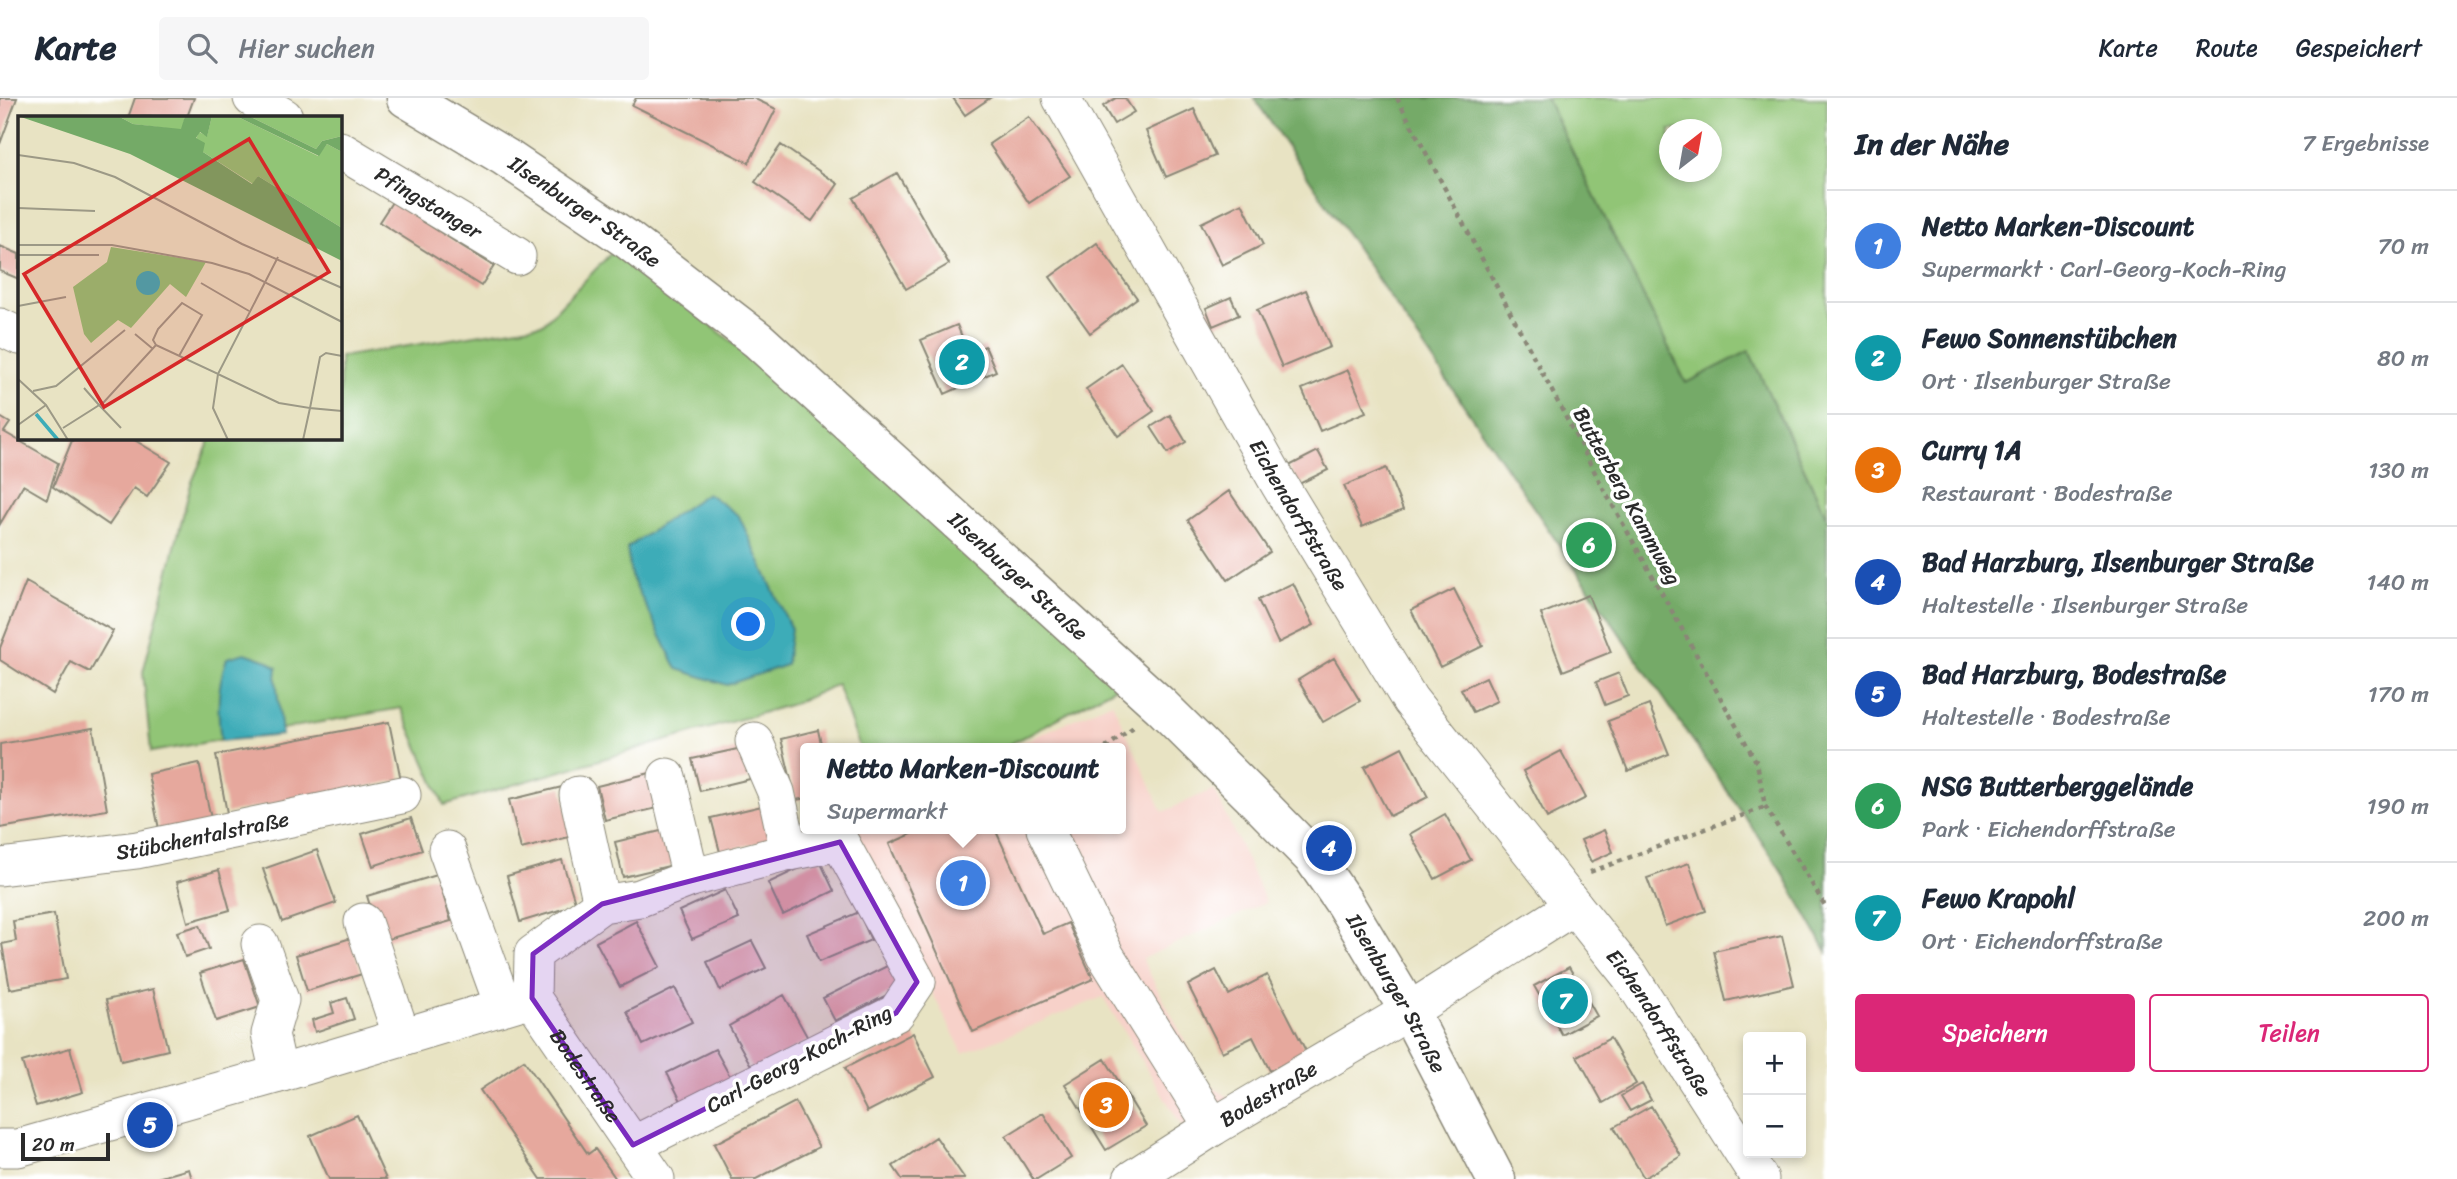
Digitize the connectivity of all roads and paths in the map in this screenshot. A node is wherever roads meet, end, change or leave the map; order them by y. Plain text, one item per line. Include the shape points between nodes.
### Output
1 (252, 98) edge
2 (407, 98) edge
3 (1061, 98) edge
4 (1397, 98) edge
5 (282, 116) edge
6 (341, 151) edge
7 (517, 256) dead end
8 (0, 327) edge
9 (18, 336) edge
10 (754, 741) dead end
11 (667, 777) dead end
12 (402, 795) dead end
13 (578, 795) dead end
14 (1765, 807) junction
15 (1047, 834) edge
16 (447, 850) dead end
17 (789, 852) junction
18 (0, 867) edge
19 (691, 878) junction
20 (1565, 896) junction
21 (602, 904) junction
22 (1827, 909) edge
23 (363, 922) dead end
24 (260, 944) dead end
25 (518, 1002) junction
26 (1409, 1011) junction
27 (402, 1037) junction
28 (279, 1074) junction
29 (1213, 1127) junction
30 (633, 1145) junction
31 (0, 1148) edge
32 (656, 1179) edge
33 (1132, 1179) edge
34 (1496, 1179) edge
35 (1760, 1179) edge

1 - 5 street
2 - 26 main road, Ilsenburger Straße via 628,240 758,340 924,488 1161,706 1314,859
3 - 20 street, Eichendorffstraße via 1279,484 1410,699
4 - 14 path, Butterberg Kammweg via 1608,497 1757,763
6 - 7 street, Pfingstanger
8 - 9 street
10 - 17 street via 776,792
11 - 19 street
12 - 18 street, Stübchentalstraße via 137,850
13 - 21 street
14 - 20 path
14 - 22 path, Butterberg Kammweg
15 - 29 street via 1106,956
16 - 25 street, Bodestraße
17 - 19 street, Carl-Georg-Koch-Ring
17 - 30 street, Carl-Georg-Koch-Ring via 840,842 917,982 896,1013
19 - 21 street, Carl-Georg-Koch-Ring via 640,898
20 - 26 street
20 - 35 street, Eichendorffstraße via 1637,986
21 - 25 street, Carl-Georg-Koch-Ring via 533,954
23 - 27 street
24 - 28 street via 279,1000 270,1034
25 - 27 street
25 - 30 street, Bodestraße
26 - 29 street, Bodestraße
26 - 34 main road, Ilsenburger Straße
27 - 28 street
28 - 31 street via 18,1148
29 - 33 street, Bodestraße
30 - 32 street, Bodestraße

